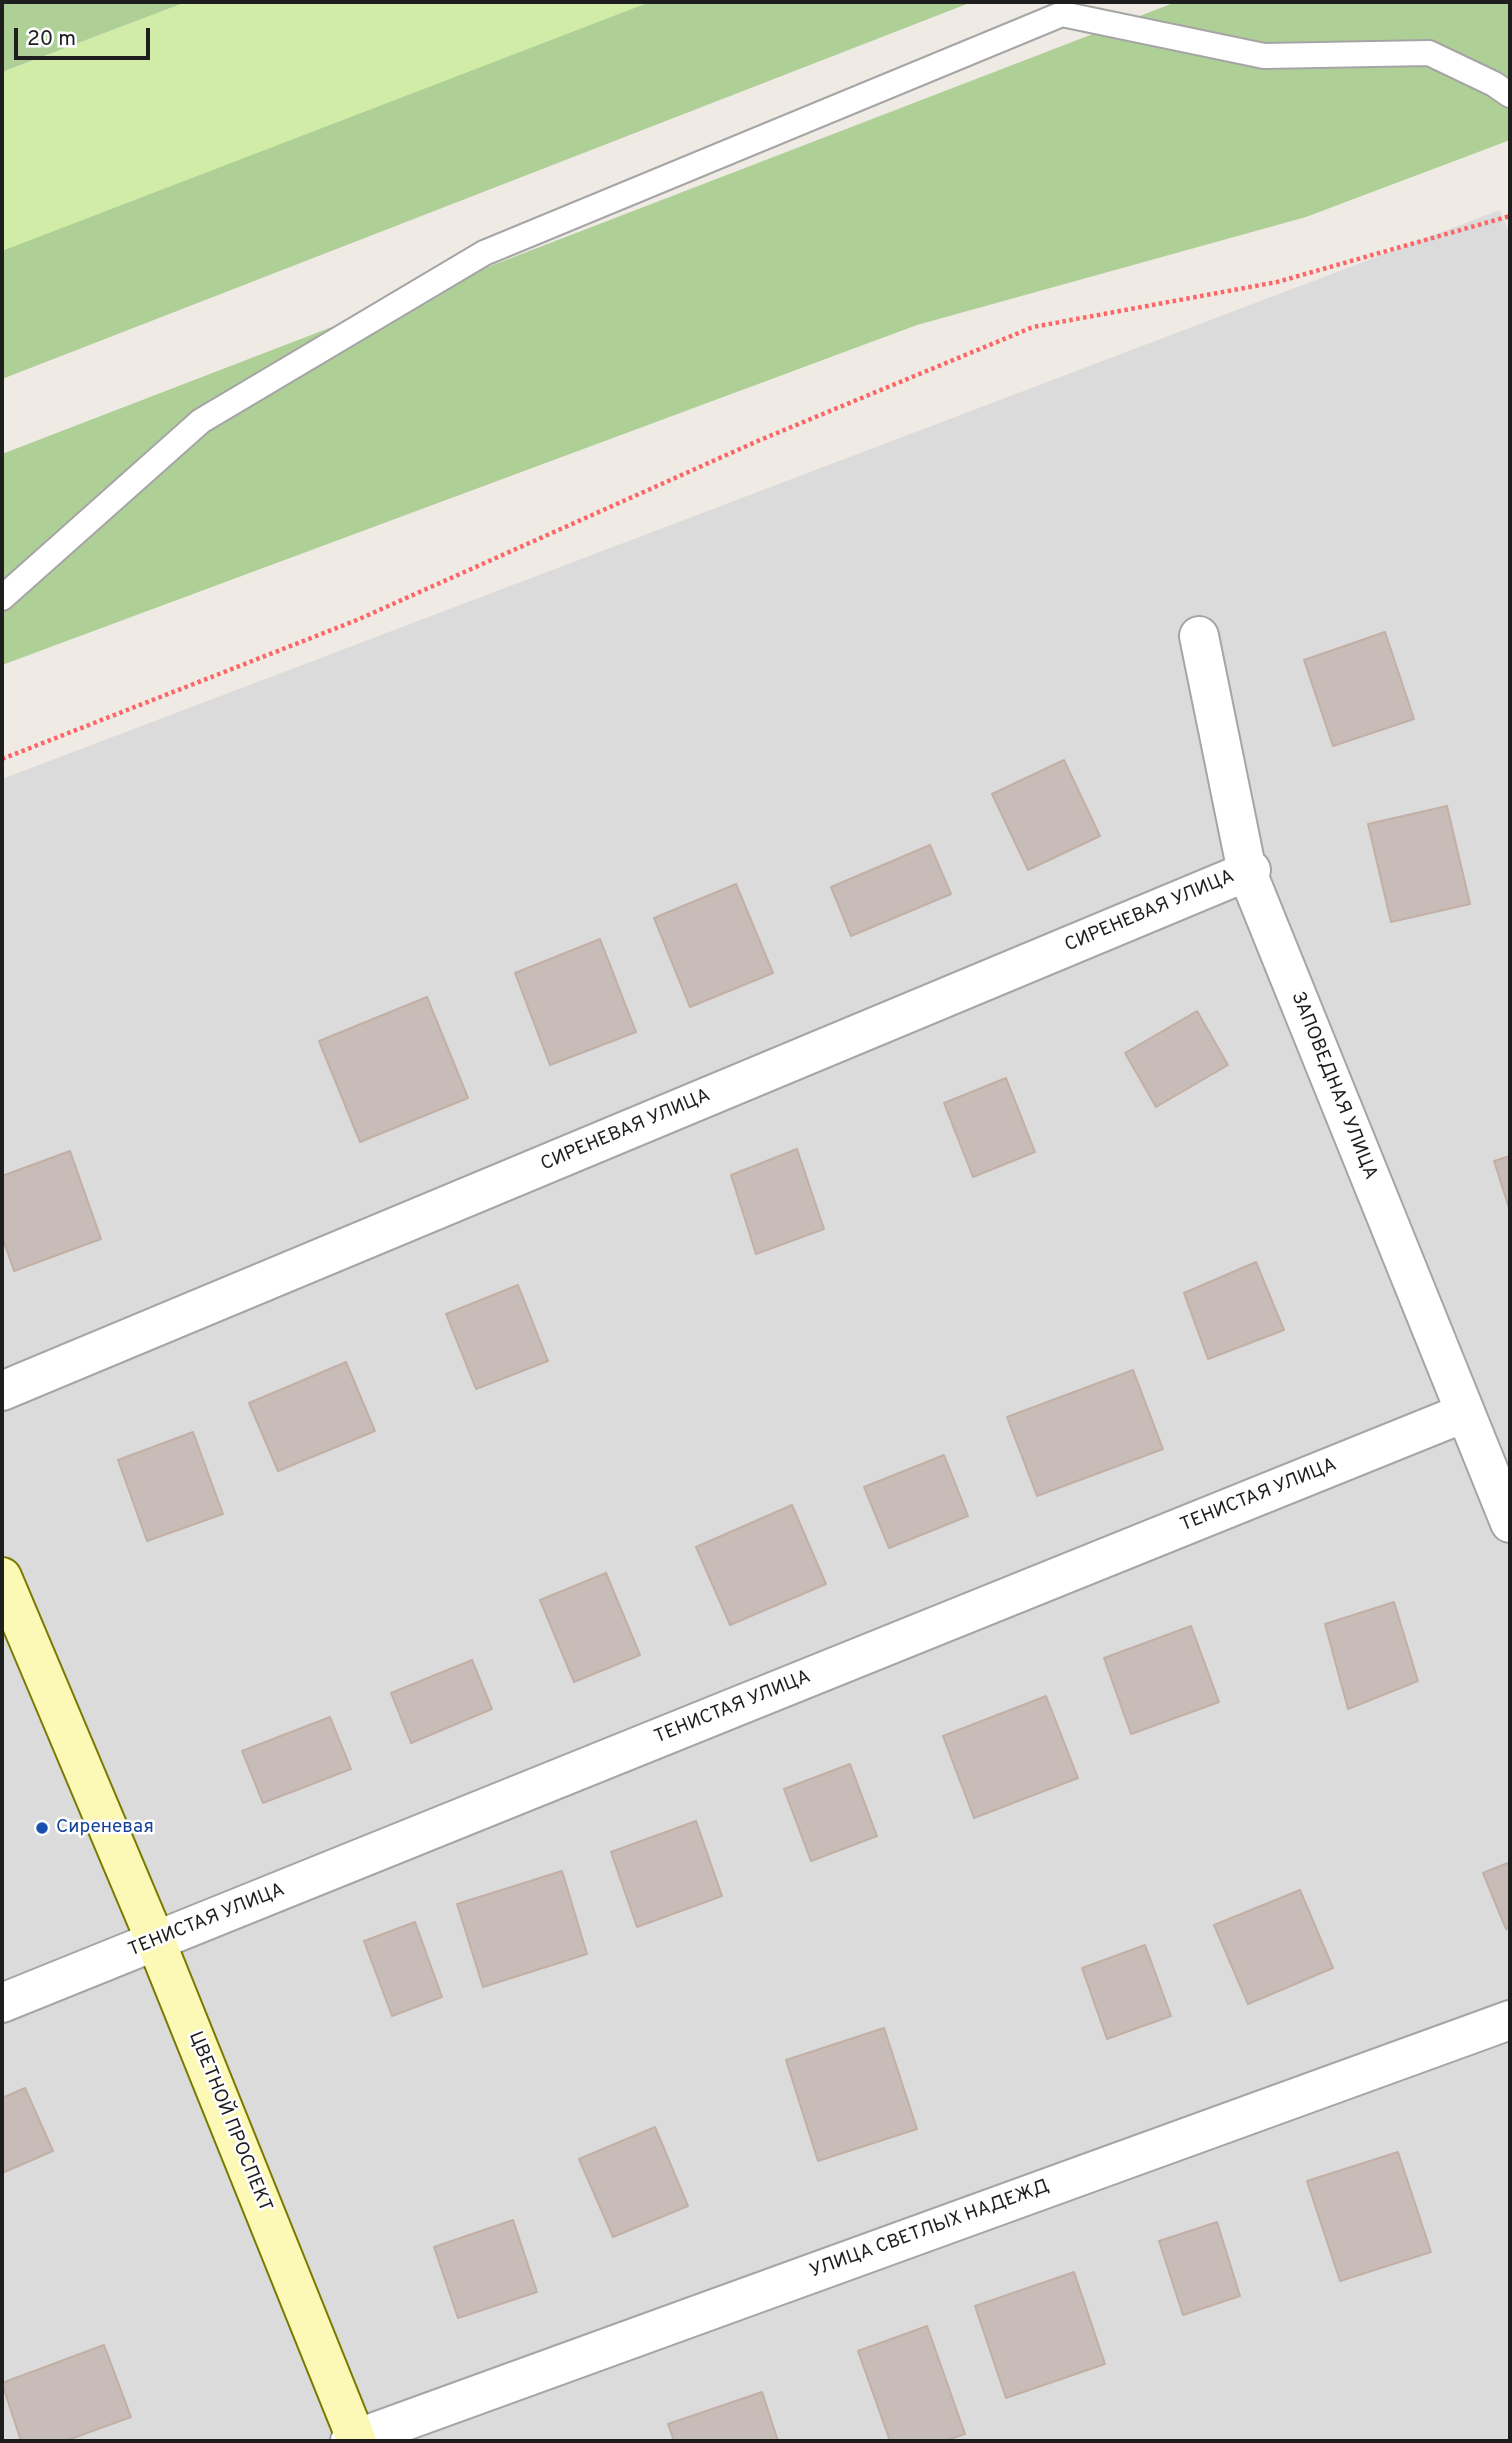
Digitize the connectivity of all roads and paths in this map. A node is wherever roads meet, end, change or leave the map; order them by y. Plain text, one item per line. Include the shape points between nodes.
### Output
1 (1510, 95) edge
2 (1510, 216) edge
3 (2, 598) edge
4 (1199, 636) dead end
5 (2, 760) edge
6 (1249, 871) junction
7 (2, 1391) edge
8 (1464, 1413) junction
9 (1510, 1523) edge
10 (2, 1577) edge
11 (156, 1942) junction
12 (2, 2003) edge
13 (1510, 2020) edge
14 (355, 2440) edge

1 - 3 lane via 1429,53 1264,55 1062,14 484,253 201,421
2 - 5 path via 1277,282 1033,327 760,440 358,620
4 - 6 street, ЗАПОВЕДНАЯ УЛИЦА
6 - 7 street, СИРЕНЕВАЯ УЛИЦА
6 - 8 street, ЗАПОВЕДНАЯ УЛИЦА
8 - 9 street, ЗАПОВЕДНАЯ УЛИЦА
8 - 11 street, ТЕНИСТАЯ УЛИЦА
10 - 11 street, ЦВЕТНОЙ ПРОСПЕКТ
11 - 12 street, ТЕНИСТАЯ УЛИЦА
11 - 14 street, ЦВЕТНОЙ ПРОСПЕКТ
13 - 14 street, УЛИЦА СВЕТЛЫХ НАДЕЖД

